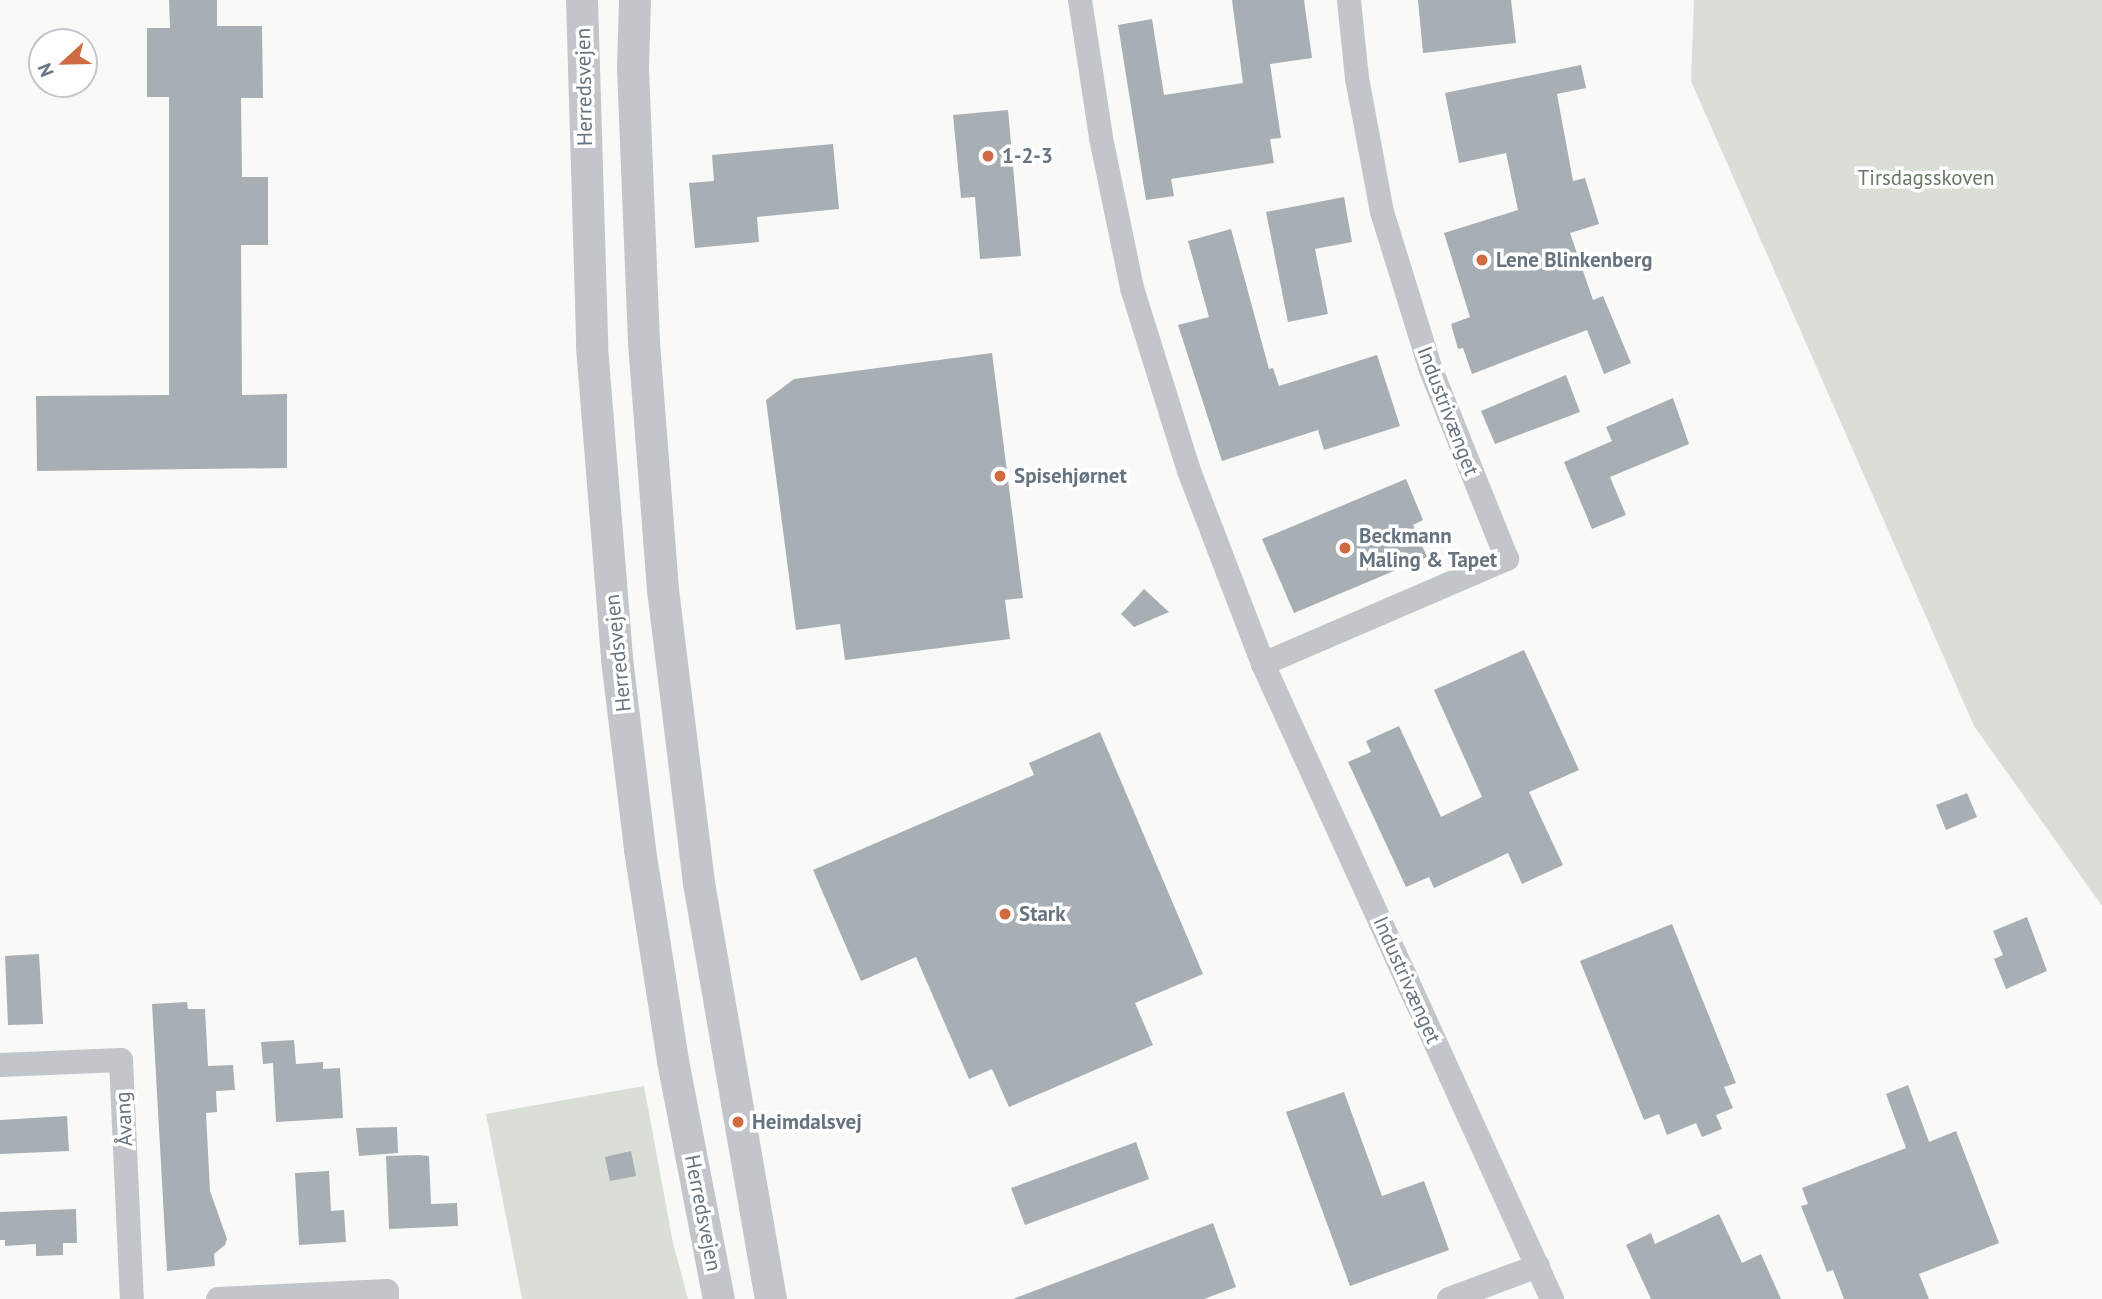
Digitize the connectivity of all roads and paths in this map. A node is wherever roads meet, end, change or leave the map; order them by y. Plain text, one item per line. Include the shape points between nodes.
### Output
1 (582, 0) edge
2 (635, 0) edge
3 (1080, 0) edge
4 (1349, 0) edge
5 (1263, 664) junction
6 (0, 1065) edge
7 (1538, 1266) junction
8 (1548, 1298) edge
9 (132, 1299) edge
10 (218, 1299) edge
11 (387, 1299) edge
12 (719, 1299) edge
13 (771, 1299) edge
14 (1450, 1299) edge

1 - 12 street, Herredsvejen via 592,347 617,659 640,850 673,1061
2 - 13 street via 633,68 644,343 663,590 699,883
3 - 5 street, Industrivænget via 1101,138 1132,288 1189,471
4 - 5 street, Industrivænget via 1357,78 1382,212 1430,367 1507,559
5 - 7 street, Industrivænget
6 - 9 street, Åvang via 121,1060
7 - 8 street, Industrivænget
7 - 14 street
10 - 11 street via 387,1291

